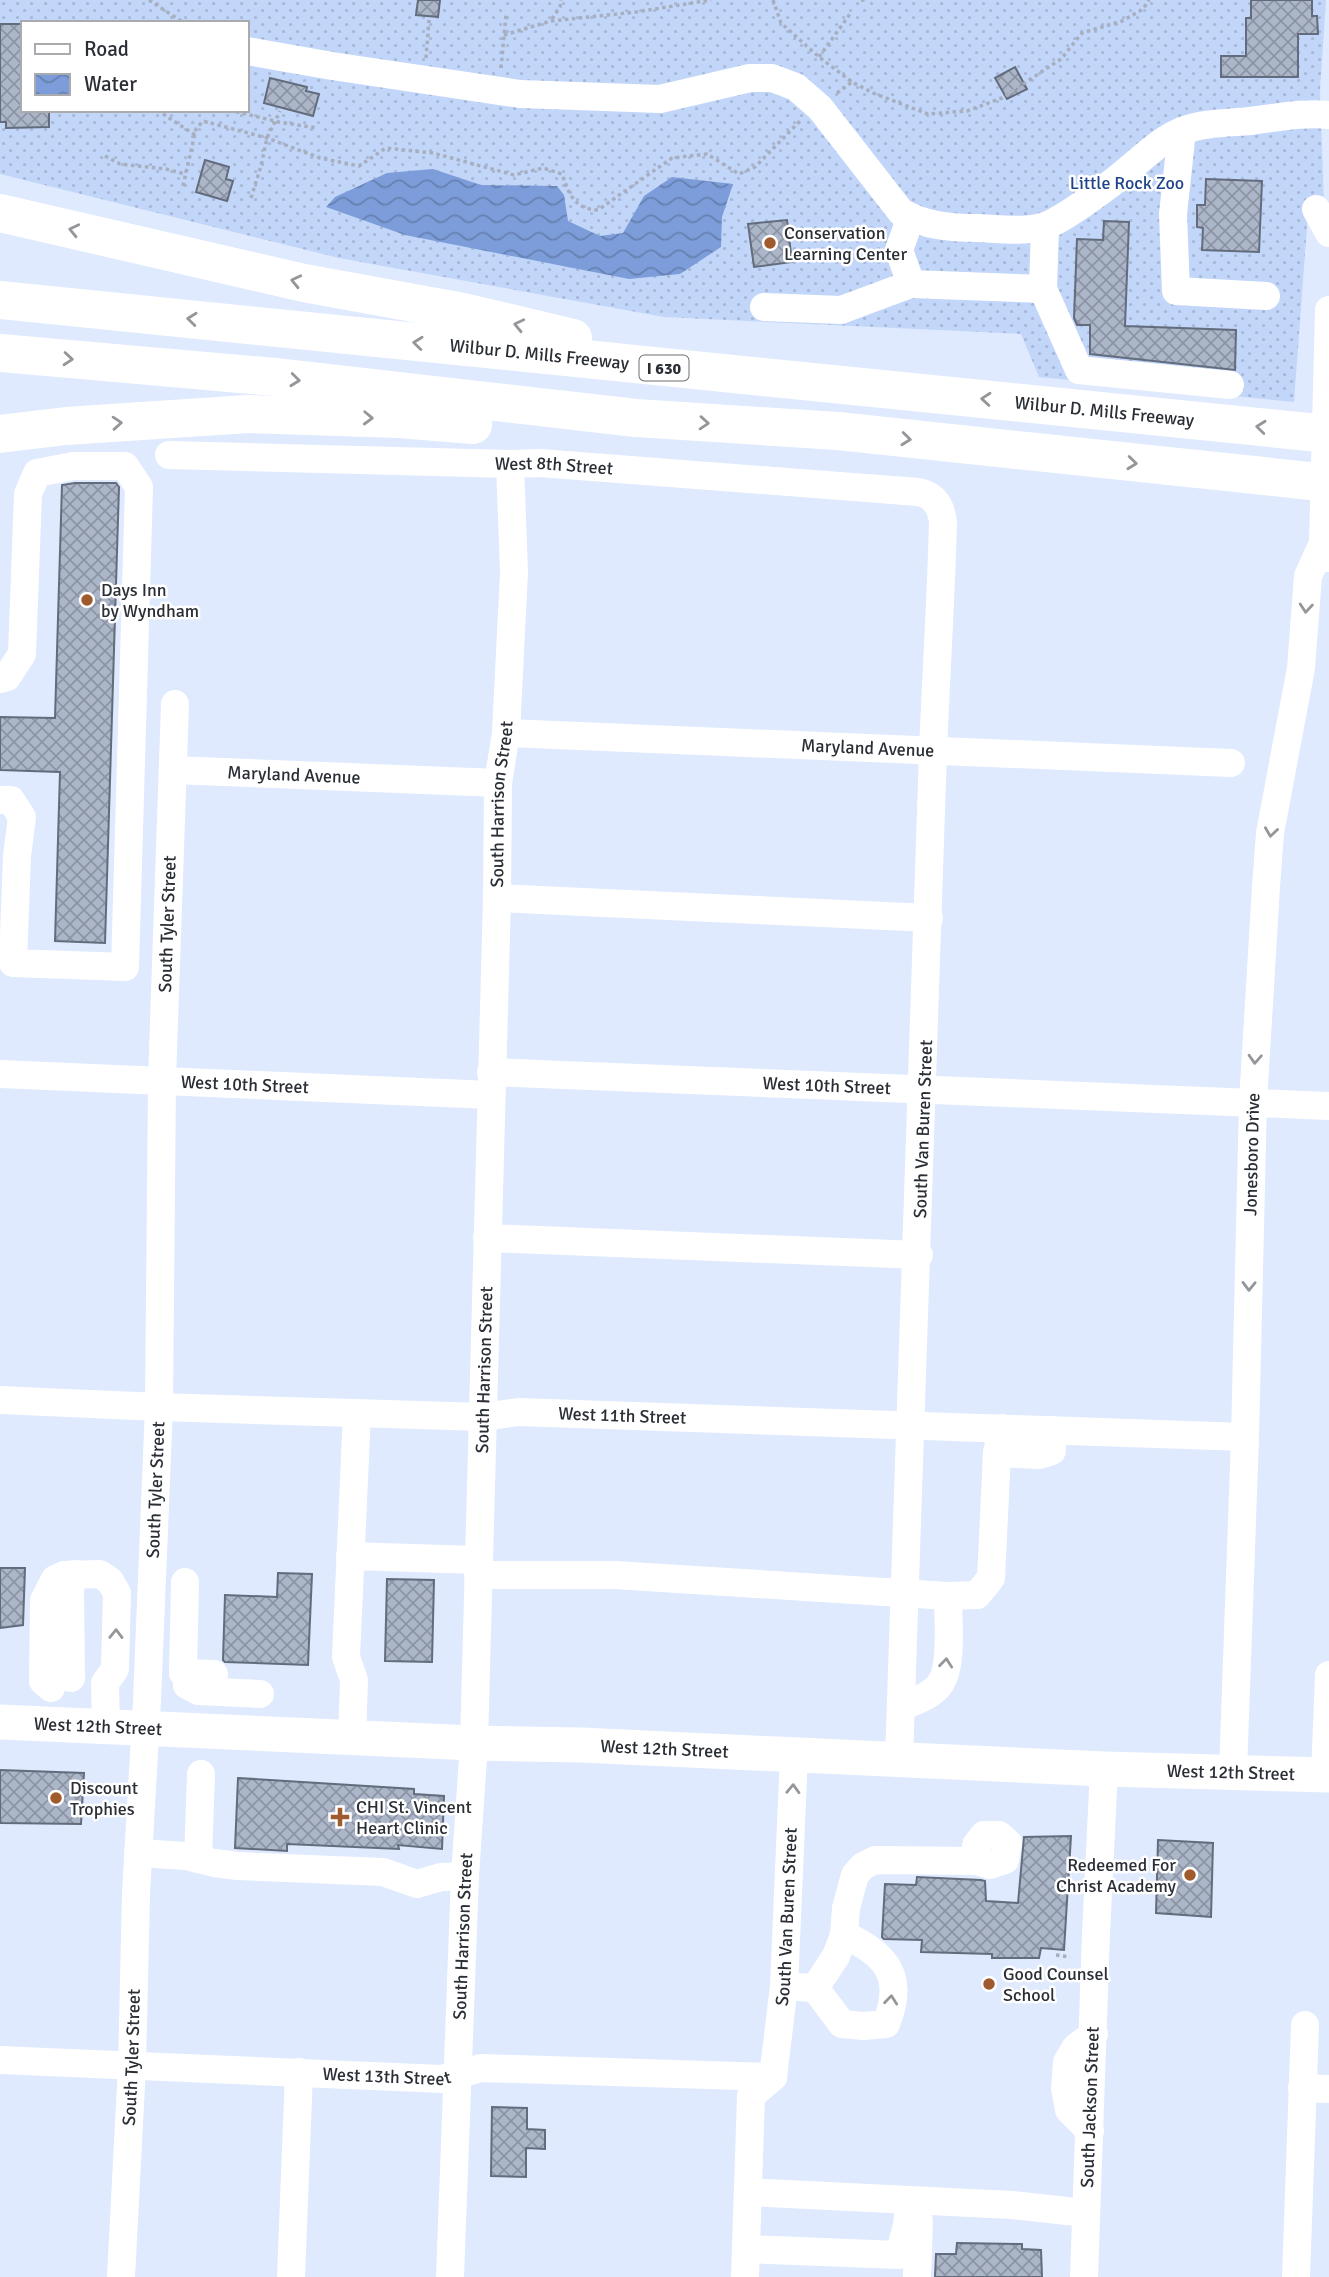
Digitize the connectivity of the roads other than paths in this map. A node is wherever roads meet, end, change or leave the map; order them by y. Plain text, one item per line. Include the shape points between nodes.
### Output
1 (248, 51) edge
2 (1329, 115) edge
3 (1182, 131) junction
4 (0, 213) edge
5 (911, 218) junction
6 (1045, 226) junction
7 (911, 284) junction
8 (1043, 289) junction
9 (1266, 296) dead end
10 (0, 300) edge
11 (764, 307) dead end
12 (1329, 310) edge
13 (0, 353) edge
14 (728, 374) junction
15 (1230, 386) dead end
16 (636, 418) junction
17 (0, 434) edge
18 (1329, 434) edge
19 (169, 455) dead end
20 (510, 464) junction
21 (1329, 484) edge
22 (935, 501) joint
23 (13, 549) edge
24 (1326, 551) edge
25 (0, 679) edge
26 (175, 704) dead end
27 (506, 733) junction
28 (933, 751) junction
29 (1231, 763) dead end
30 (173, 770) junction
31 (498, 783) junction
32 (0, 800) edge
33 (497, 898) junction
34 (929, 918) junction
35 (0, 1074) edge
36 (162, 1080) junction
37 (490, 1084) junction
38 (924, 1090) junction
39 (1253, 1102) junction
40 (1329, 1106) edge
41 (487, 1238) junction
42 (919, 1255) junction
43 (0, 1400) edge
44 (159, 1408) junction
45 (357, 1413) junction
46 (484, 1417) junction
47 (913, 1425) junction
48 (1245, 1437) junction
49 (999, 1440) junction
50 (350, 1556) junction
51 (478, 1567) junction
52 (110, 1581) junction
53 (185, 1582) dead end
54 (152, 1583) junction
55 (907, 1593) junction
56 (948, 1596) junction
57 (183, 1672) junction
58 (1329, 1675) edge
59 (260, 1694) junction
60 (55, 1697) junction
61 (106, 1703) junction
62 (902, 1707) junction
63 (0, 1722) edge
64 (146, 1729) junction
65 (260, 1734) junction
66 (352, 1738) junction
67 (474, 1743) junction
68 (794, 1755) junction
69 (899, 1759) junction
70 (1104, 1769) junction
71 (1233, 1772) junction
72 (201, 1773) dead end
73 (1327, 1775) edge
74 (138, 1853) junction
75 (198, 1859) junction
76 (977, 1861) dead end
77 (465, 1875) junction
78 (844, 1935) junction
79 (784, 1986) junction
80 (816, 1988) junction
81 (1305, 2025) dead end
82 (0, 2060) edge
83 (132, 2066) junction
84 (299, 2072) junction
85 (458, 2074) junction
86 (773, 2077) junction
87 (1315, 2089) edge
88 (748, 2192) junction
89 (914, 2200) junction
90 (1086, 2213) junction
91 (746, 2249) junction
92 (121, 2277) edge
93 (291, 2277) edge
94 (450, 2277) edge
95 (745, 2277) edge
96 (918, 2277) edge
97 (1084, 2277) edge
98 (1296, 2277) edge

1 - 5 street via 520,94 660,99 750,78 772,78 796,88 817,106 888,197
2 - 3 street via 1274,117
3 - 6 street
3 - 9 street via 1173,214 1176,291
14 -> 4 highway
5 - 6 street via 965,228
5 - 7 street via 899,250
6 - 8 street
7 - 8 street
7 - 11 street via 841,310
8 - 15 street via 1079,370
14 -> 10 highway, Wilbur D. Mills Freeway / I 630
12 - 24 street, Jonesboro Drive
13 -> 16 highway via 275,377
18 -> 14 highway, Wilbur D. Mills Freeway / I 630
17 -> 16 highway via 248,414 550,431
16 -> 21 highway via 838,431
19 - 20 street, West 8th Street
20 - 22 street, West 8th Street via 616,467 904,491 929,495
20 - 27 street, South Harrison Street via 514,572
22 - 28 street, South Van Buren Street via 943,522
23 - 25 street via 22,654
23 - 32 street via 37,473 73,466 125,466 139,487 125,967 13,963 22,817 11,800
24 -> 39 street, Jonesboro Drive via 1308,576 1301,668 1270,833
26 - 30 street, South Tyler Street
27 - 28 street, Maryland Avenue
27 - 31 street, South Harrison Street
28 - 29 street, Maryland Avenue
28 - 34 street, South Van Buren Street
30 - 31 street, Maryland Avenue
30 - 36 street, South Tyler Street
31 - 33 street, South Harrison Street
33 - 34 street
33 - 37 street, South Harrison Street
34 - 38 street, South Van Buren Street
35 - 36 street, West 10th Street
36 - 37 street, West 10th Street
36 - 44 street, South Tyler Street
37 - 38 street, West 10th Street
37 - 41 street, South Harrison Street
38 - 39 street, West 10th Street
38 - 42 street, South Van Buren Street
39 - 40 street, West 10th Street
39 -> 48 street, Jonesboro Drive
41 - 42 street
41 - 46 street, South Harrison Street
42 - 47 street, South Van Buren Street
43 - 44 street, West 11th Street
44 - 45 street, West 11th Street
44 - 54 street, South Tyler Street
45 - 46 street, West 11th Street
45 - 50 street
46 - 47 street, West 11th Street via 518,1412
46 - 51 street, South Harrison Street
47 - 49 street, West 11th Street
47 - 55 street, South Van Buren Street
48 - 49 street, West 11th Street via 1052,1430
48 - 71 street, Jonesboro Drive
49 - 56 street via 990,1578 977,1595
50 - 51 street
50 - 66 street via 346,1657 354,1680
51 - 55 street
51 - 67 street, South Harrison Street
52 - 54 street
52 - 60 street via 100,1574 64,1575 55,1578 44,1600 43,1681
61 -> 52 street via 115,1669 117,1593
53 - 57 street
54 - 64 street, South Tyler Street
55 - 56 street
55 - 62 street, South Van Buren Street
62 -> 56 street via 940,1686 947,1671
57 - 59 street via 184,1681 198,1691
57 - 59 street via 260,1675
58 - 73 street
59 - 65 street
60 - 61 main road, West 12th Street
60 - 61 street via 80,1682
60 - 63 main road, West 12th Street
61 - 64 main road, West 12th Street
62 - 69 street, South Van Buren Street
64 - 65 main road, West 12th Street
64 - 74 street, South Tyler Street
65 - 66 main road, West 12th Street
66 - 67 main road, West 12th Street
67 - 68 main road, West 12th Street
67 - 77 street, South Harrison Street
68 - 69 main road, West 12th Street
79 -> 68 street, South Van Buren Street
69 - 70 main road, West 12th Street
70 - 71 main road, West 12th Street
70 - 90 street, South Jackson Street
71 - 73 main road, West 12th Street
72 - 75 street
74 - 75 street
74 - 83 street, South Tyler Street
75 - 77 street via 238,1866 383,1872 417,1884
76 - 78 street via 875,1860 863,1866 855,1875
77 - 85 street, South Harrison Street
78 - 80 street
80 -> 78 street via 842,2024 886,2024 894,1997 888,1965 867,1945
79 - 80 street
79 - 86 street, South Van Buren Street
81 - 87 street
82 - 83 street, West 13th Street
83 - 84 street, West 13th Street
83 - 92 street, South Tyler Street
84 - 85 street, West 13th Street via 442,2079
84 - 93 street
85 - 86 street, West 13th Street via 481,2068
85 - 94 street, South Harrison Street
86 - 88 street via 751,2096
87 - 98 street
88 - 89 street
88 - 91 street
89 - 90 street
89 - 91 street via 898,2255
89 - 96 street
90 - 97 street, South Jackson Street
91 - 95 street

